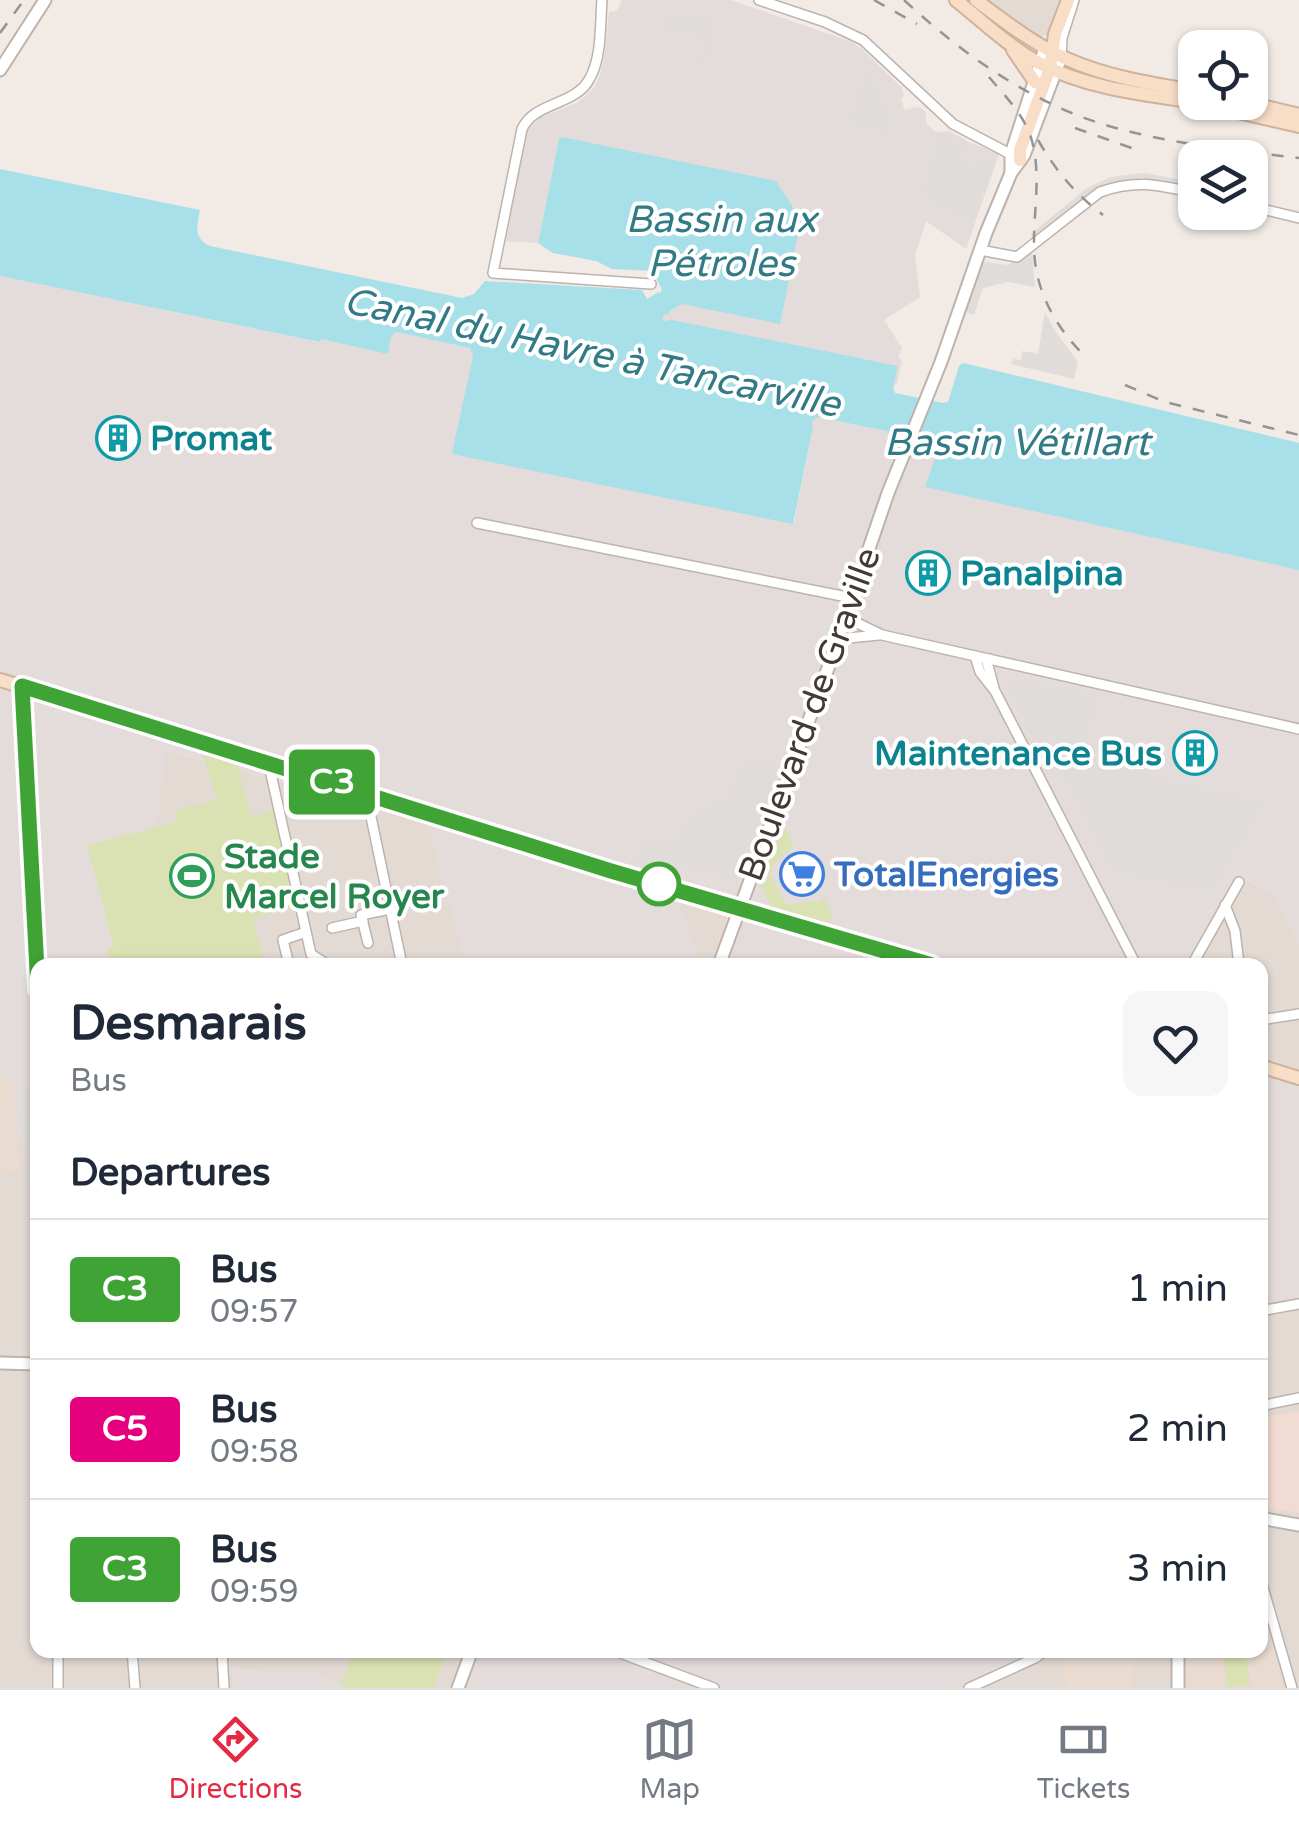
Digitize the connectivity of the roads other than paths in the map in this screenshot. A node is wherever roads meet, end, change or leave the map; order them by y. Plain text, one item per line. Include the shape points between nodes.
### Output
1 (45, 0) edge
2 (602, 0) edge
3 (759, 0) edge
4 (958, 0) edge
5 (976, 0) edge
6 (1068, 0) edge
7 (1005, 41) junction
8 (1051, 60) junction
9 (0, 70) edge
10 (1035, 82) junction
11 (1178, 88) edge
12 (1178, 100) edge
13 (1268, 108) edge
14 (1299, 115) edge
15 (1268, 119) edge
16 (1299, 126) edge
17 (1016, 157) junction
18 (1178, 189) edge
19 (1268, 210) edge
20 (1299, 218) edge
21 (980, 250) junction
22 (651, 284) dead end
23 (477, 523) dead end
24 (852, 598) junction
25 (845, 618) junction
26 (882, 635) junction
27 (838, 639) junction
28 (974, 656) junction
29 (989, 659) junction
30 (0, 680) edge
31 (22, 686) junction
32 (995, 691) junction
33 (1299, 729) edge
34 (272, 763) junction
35 (366, 793) junction
36 (1239, 882) dead end
37 (1225, 905) junction
38 (739, 908) junction
39 (390, 909) junction
40 (363, 921) junction
41 (332, 928) dead end
42 (306, 932) junction
43 (368, 943) dead end
44 (36, 958) edge
45 (287, 958) edge
46 (317, 958) edge
47 (400, 958) edge
48 (723, 958) edge
49 (908, 958) edge
50 (1132, 958) edge
51 (1196, 958) edge
52 (1238, 958) edge
53 (1299, 1014) edge
54 (1268, 1019) edge
55 (1268, 1068) edge
56 (1299, 1078) edge
57 (1299, 1304) edge
58 (1268, 1310) edge
59 (0, 1364) edge
60 (30, 1364) edge
61 (1299, 1398) edge
62 (1268, 1404) edge
63 (1268, 1520) edge
64 (1299, 1526) edge
65 (1268, 1605) edge
66 (58, 1658) edge
67 (133, 1658) edge
68 (222, 1658) edge
69 (469, 1658) edge
70 (633, 1658) edge
71 (1034, 1658) edge
72 (1178, 1658) edge
73 (58, 1688) edge
74 (135, 1688) edge
75 (224, 1688) edge
76 (458, 1688) edge
77 (714, 1688) edge
78 (968, 1688) edge
79 (1178, 1688) edge
80 (1292, 1688) edge

1 - 9 street
2 - 22 street via 589,81 574,96 530,116 522,129 493,273
3 - 17 street via 863,40 952,124
4 - 7 main road
4 - 8 main road
5 - 8 main road
6 - 8 main road
7 - 8 main road
7 - 10 main road
8 - 10 street
8 - 11 main road
8 - 12 main road via 1124,92
8 - 17 main road
10 - 17 street
13 - 14 main road
15 - 16 main road
17 - 21 street
18 - 21 street via 1115,187 1017,257
19 - 20 street
21 - 24 street, Boulevard de Graville
23 - 24 street
24 - 25 street, Boulevard de Graville
25 - 26 street
25 - 27 street, Boulevard de Graville
26 - 27 street
26 - 28 street
27 - 38 street, Boulevard de Graville
28 - 29 street
28 - 32 street
29 - 32 street
29 - 33 street
30 - 31 main road
31 - 34 main road
31 - 44 street
32 - 50 street
34 - 35 main road
34 - 42 street
35 - 38 main road
35 - 39 street
36 - 37 street
37 - 51 street
37 - 52 street
38 - 48 street, Boulevard de Graville
38 - 49 main road
39 - 40 street via 361,915
39 - 47 street
40 - 41 street
40 - 43 street
42 - 45 street via 283,940
42 - 46 street
53 - 54 street
55 - 56 main road
57 - 58 street
59 - 60 street
61 - 62 street
63 - 64 street
65 - 80 street
66 - 73 street
67 - 74 street
68 - 75 street
69 - 76 street
70 - 77 street
71 - 78 street
72 - 79 street

